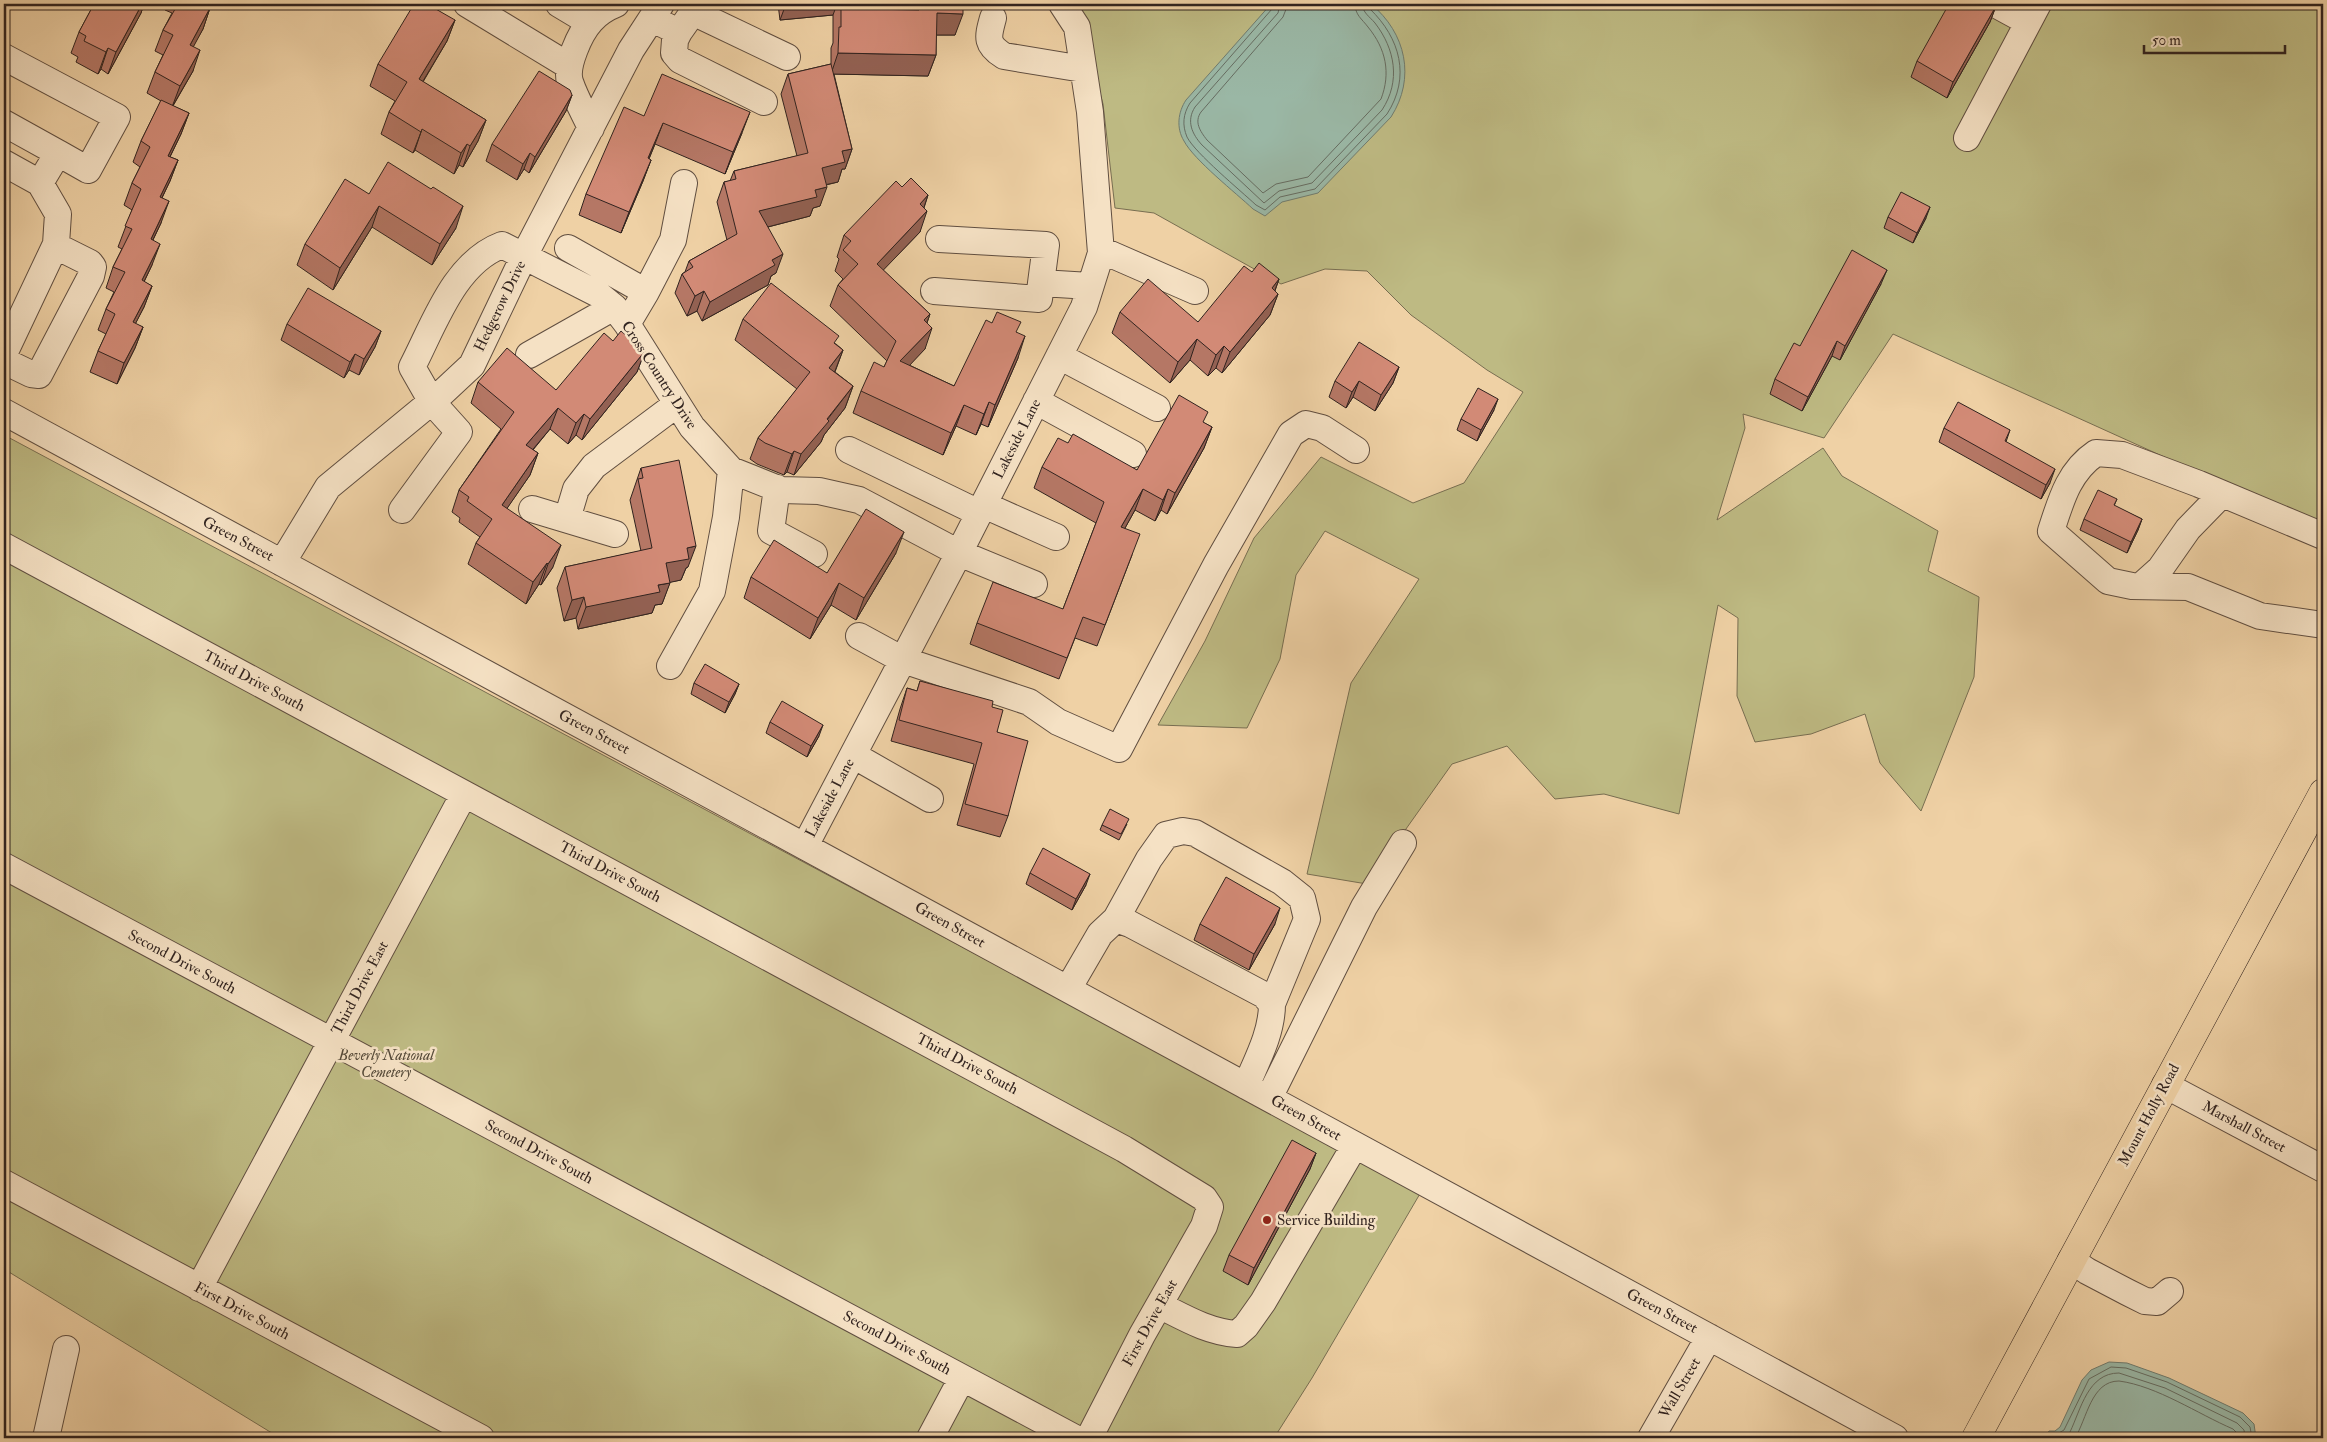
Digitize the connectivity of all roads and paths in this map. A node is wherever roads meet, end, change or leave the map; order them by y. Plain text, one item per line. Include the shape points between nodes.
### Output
1 (467, 4) edge
2 (559, 4) edge
3 (616, 4) edge
4 (1062, 4) edge
5 (1995, 4) edge
6 (656, 11) edge
7 (2033, 13) edge
8 (993, 18) dead end
9 (589, 22) junction
10 (679, 32) junction
11 (787, 57) dead end
12 (4, 58) edge
13 (569, 66) junction
14 (1083, 69) junction
15 (764, 102) dead end
16 (4, 123) edge
17 (591, 128) junction
18 (1967, 138) dead end
19 (58, 153) junction
20 (4, 162) edge
21 (40, 183) junction
22 (684, 183) dead end
23 (939, 239) dead end
24 (56, 246) junction
25 (568, 248) dead end
26 (1101, 250) junction
27 (524, 256) junction
28 (1041, 283) junction
29 (1090, 286) junction
30 (1195, 291) dead end
31 (646, 292) junction
32 (934, 292) dead end
33 (620, 316) junction
34 (4, 354) edge
35 (529, 355) dead end
36 (1059, 356) junction
37 (4, 361) edge
38 (432, 402) junction
39 (1036, 402) junction
40 (677, 404) junction
41 (1157, 408) dead end
42 (4, 412) edge
43 (849, 450) dead end
44 (1356, 450) dead end
45 (1133, 454) dead end
46 (731, 470) junction
47 (777, 488) junction
48 (2222, 494) junction
49 (532, 509) dead end
50 (982, 509) junction
51 (402, 510) dead end
52 (568, 519) junction
53 (615, 534) dead end
54 (2323, 536) edge
55 (1056, 537) dead end
56 (4, 546) edge
57 (959, 553) junction
58 (814, 554) dead end
59 (282, 563) junction
60 (1034, 584) dead end
61 (2140, 586) junction
62 (2323, 625) edge
63 (859, 636) dead end
64 (903, 660) junction
65 (670, 666) dead end
66 (853, 755) junction
67 (2323, 793) edge
68 (464, 794) junction
69 (930, 799) dead end
70 (1403, 843) dead end
71 (804, 846) junction
72 (4, 866) edge
73 (1116, 919) junction
74 (1068, 989) junction
75 (1272, 1004) junction
76 (331, 1041) junction
77 (2166, 1085) junction
78 (1258, 1092) junction
79 (1355, 1145) junction
80 (2323, 1170) edge
81 (4, 1182) edge
82 (1210, 1207) joint
83 (2071, 1260) junction
84 (199, 1288) junction
85 (2170, 1291) dead end
86 (1159, 1305) junction
87 (1709, 1337) junction
88 (66, 1349) dead end
89 (962, 1378) junction
90 (46, 1438) edge
91 (481, 1438) edge
92 (930, 1438) edge
93 (1075, 1438) edge
94 (1089, 1438) edge
95 (1652, 1438) edge
96 (1896, 1438) edge
97 (1976, 1438) edge

1 - 13 street
2 - 9 street
3 - 9 street
4 - 14 street, Lakeside Lane via 1076,27
5 - 7 street
6 - 10 street
6 - 17 street, Hedgerow Drive via 631,50
7 - 18 street
8 - 14 street via 988,36 993,48 1004,56
9 - 13 street
10 - 11 street via 690,15 697,14
10 - 15 street via 674,53 680,60
12 - 19 street via 117,117 88,170
13 - 17 street via 570,80
14 - 26 street, Lakeside Lane via 1090,112
16 - 19 street
17 - 27 street, Hedgerow Drive
19 - 21 street
20 - 21 street
21 - 24 street via 58,214
22 - 31 street via 672,240
23 - 28 street via 1046,245
24 - 34 street
24 - 37 street via 90,263 93,268 91,276 39,375
25 - 31 street
26 - 29 street, Lakeside Lane
26 - 30 street
27 - 33 street, Cross Country Drive via 598,294
27 - 38 street, Hedgerow Drive via 472,364
27 - 38 street, Cross Country Drive via 502,245 487,250 456,283 412,367
28 - 29 street
28 - 32 street via 1039,299
29 - 36 street, Lakeside Lane via 1084,306
31 - 33 street
33 - 35 street
33 - 40 street, Cross Country Drive
36 - 39 street, Lakeside Lane
36 - 41 street
38 - 51 street via 459,432
38 - 59 street, Hedgerow Drive via 328,487
39 - 45 street
39 - 50 street, Lakeside Lane
40 - 46 street, Cross Country Drive via 692,427
40 - 52 street via 594,466 576,489
42 - 59 street, Green Street
43 - 50 street
44 - 64 street via 1322,428 1306,424 1291,434 1216,565 1119,749 1058,722 1028,702
46 - 47 street, Cross Country Drive
46 - 65 street via 712,591
47 - 57 street, Cross Country Drive via 819,491 859,500
47 - 58 street via 771,531
48 - 54 street
48 - 61 street via 2188,529 2160,569
48 - 61 street via 2122,455 2096,453 2082,463 2062,496 2051,530 2108,581
49 - 52 street
50 - 55 street
50 - 57 street, Lakeside Lane
52 - 53 street
56 - 68 street, Third Drive South
57 - 60 street, Cross Country Drive
57 - 64 street, Lakeside Lane
59 - 71 street, Green Street
61 - 62 street via 2188,588 2260,616
63 - 64 street
64 - 66 street, Lakeside Lane
66 - 69 street
66 - 71 street, Lakeside Lane
67 - 77 main road, Mount Holly Road
68 - 76 street, Third Drive East
68 - 82 street, Third Drive South via 1124,1149 1204,1198
70 - 78 street
71 - 74 street, Green Street
72 - 76 street, Second Drive South
73 - 74 street via 1100,934
73 - 75 street via 1229,976
73 - 75 street via 1166,835 1183,831 1195,833 1282,882 1302,898 1307,919
74 - 78 street, Green Street
75 - 78 street
76 - 84 street, Third Drive East
76 - 89 street, Second Drive South
77 - 80 street, Marshall Street
77 - 83 main road, Mount Holly Road
78 - 79 street, Green Street
79 - 86 street via 1277,1279 1246,1326 1237,1334 1206,1329
79 - 87 street, Green Street
81 - 84 street, First Drive South
82 - 86 street, First Drive East via 1204,1226
83 - 85 street via 2145,1301 2157,1302
83 - 97 main road, Mount Holly Road
84 - 91 street, First Drive South
86 - 94 street, First Drive East
87 - 95 street, Wall Street
87 - 96 street, Green Street
88 - 90 street
89 - 92 street
89 - 93 street, Second Drive South

